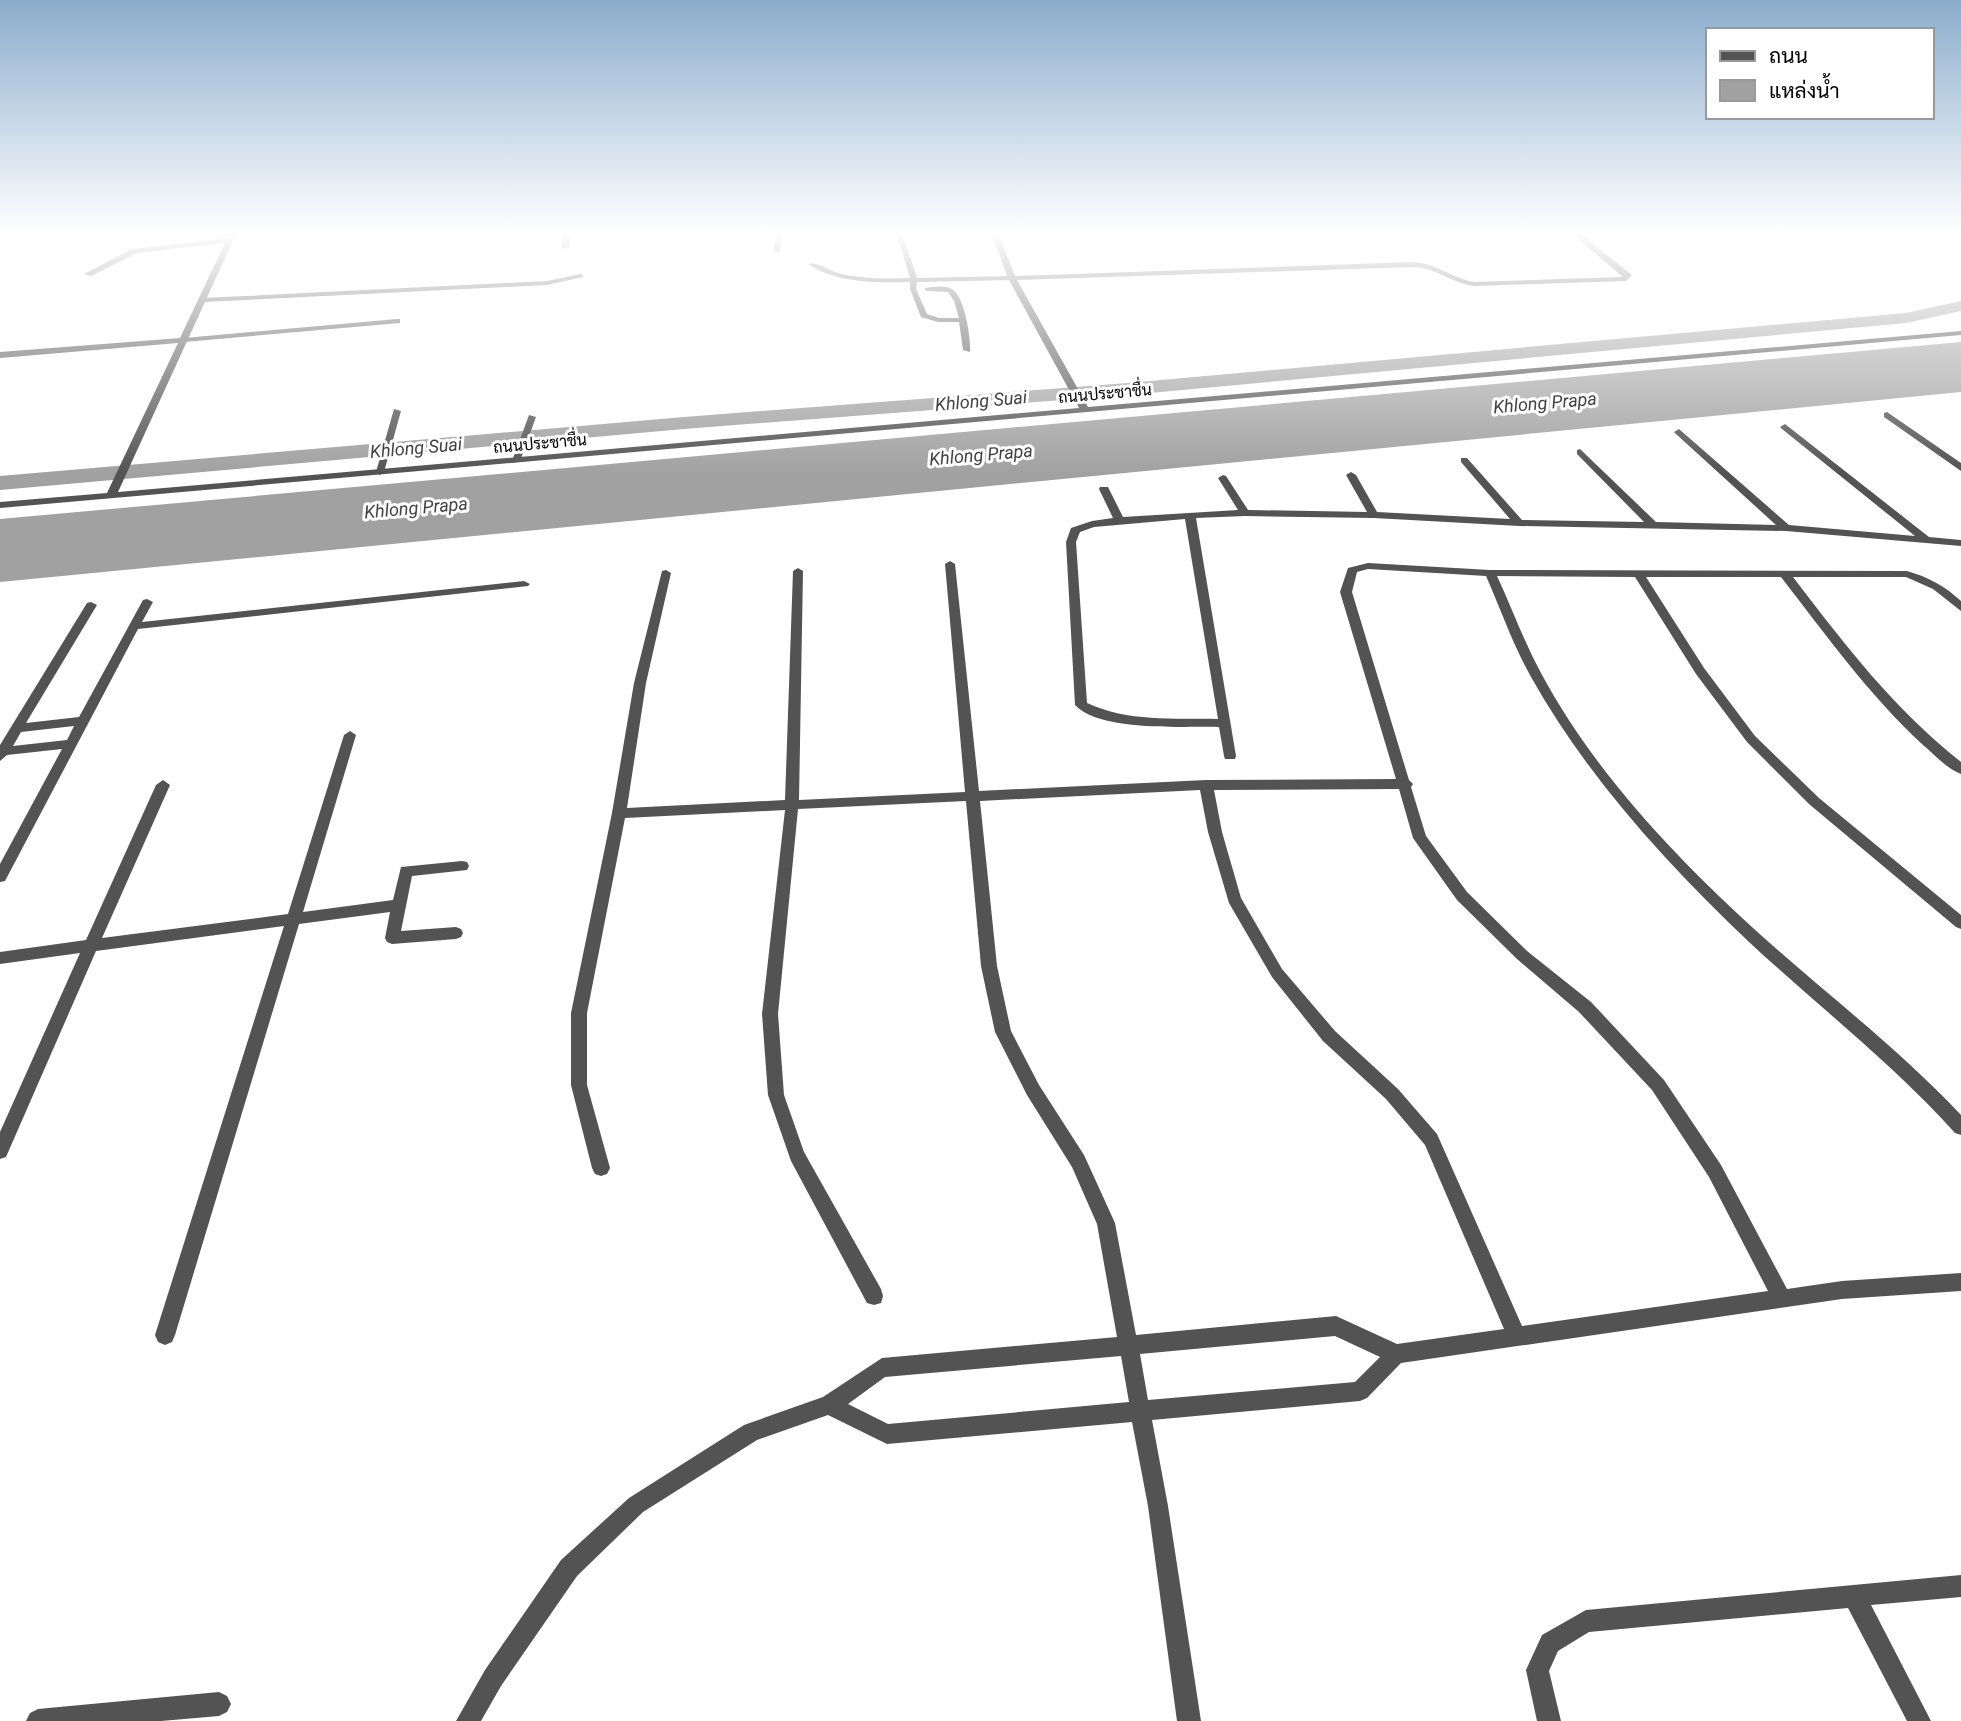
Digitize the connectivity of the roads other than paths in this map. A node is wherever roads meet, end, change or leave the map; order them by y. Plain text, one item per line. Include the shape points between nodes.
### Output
1 (197, 312) edge
2 (923, 312) edge
3 (960, 312) edge
4 (1031, 312) edge
5 (962, 320) junction
6 (397, 321) dead end
7 (1961, 333) edge
8 (184, 340) junction
9 (967, 350) dead end
10 (0, 355) edge
11 (1085, 410) junction
12 (397, 411) dead end
13 (1887, 415) dead end
14 (532, 417) dead end
15 (1785, 427) dead end
16 (1679, 432) dead end
17 (1580, 452) dead end
18 (1464, 460) dead end
19 (516, 461) junction
20 (1961, 468) edge
21 (380, 472) junction
22 (1350, 475) dead end
23 (1223, 478) dead end
24 (1104, 489) dead end
25 (111, 495) junction
26 (0, 505) edge
27 (1245, 513) junction
28 (1374, 515) junction
29 (1190, 516) junction
30 (1119, 520) junction
31 (1519, 523) junction
32 (1653, 525) junction
33 (1786, 528) junction
34 (1927, 540) junction
35 (1961, 542) edge
36 (950, 565) dead end
37 (798, 571) dead end
38 (666, 573) dead end
39 (1490, 573) junction
40 (1638, 573) junction
41 (1784, 573) junction
42 (524, 584) dead end
43 (147, 602) dead end
44 (91, 605) dead end
45 (1961, 608) edge
46 (135, 626) junction
47 (84, 721) junction
48 (1222, 723) junction
49 (17, 728) junction
50 (350, 735) dead end
51 (71, 744) junction
52 (2, 753) edge
53 (1230, 756) dead end
54 (1961, 769) edge
55 (1406, 784) junction
56 (163, 785) dead end
57 (1206, 785) junction
58 (974, 798) junction
59 (792, 803) junction
60 (619, 813) junction
61 (462, 866) dead end
62 (0, 877) edge
63 (398, 905) junction
64 (296, 919) junction
65 (1961, 923) edge
66 (456, 933) dead end
67 (92, 945) junction
68 (0, 958) edge
69 (1961, 1126) edge
70 (0, 1151) edge
71 (601, 1168) dead end
72 (1961, 1282) edge
73 (874, 1296) dead end
74 (1782, 1299) junction
75 (165, 1335) dead end
76 (1517, 1337) junction
77 (1130, 1345) junction
78 (1396, 1354) junction
79 (829, 1405) junction
80 (1141, 1411) junction
81 (1961, 1586) edge
82 (1854, 1596) junction
83 (219, 1704) dead end
84 (38, 1721) edge
85 (468, 1721) edge
86 (1189, 1721) edge
87 (1549, 1721) edge
88 (1919, 1721) edge

1 - 8 street
2 - 5 lane via 930,318
3 - 5 lane
4 - 11 street
5 - 9 lane
6 - 8 lane
7 - 11 street, ถนนประชาชื่น
8 - 10 street
8 - 25 street
11 - 19 street, ถนนประชาชื่น
12 - 21 lane
13 - 20 street
14 - 19 lane
15 - 34 street
16 - 33 street
17 - 32 street
18 - 31 street
19 - 21 street, ถนนประชาชื่น
21 - 25 street, ถนนประชาชื่น
22 - 28 street
23 - 27 street
24 - 30 street
25 - 26 street, ถนนประชาชื่น
27 - 28 street
27 - 29 street
28 - 31 street
29 - 30 street
29 - 48 street
30 - 48 street via 1074,530 1071,542 1081,705 1098,715 1136,720
31 - 32 street
32 - 33 street
33 - 34 street
34 - 35 street
36 - 58 street
37 - 59 street
38 - 60 street via 640,682
39 - 40 street
39 - 55 street via 1368,566 1352,570 1348,578 1346,592
39 - 69 street via 1536,675 1590,758 1644,827 1757,940 1869,1035
40 - 41 street
40 - 65 street via 1700,671 1751,739 1814,801
41 - 45 street via 1907,574 1946,591
41 - 54 street via 1866,680
42 - 46 street
43 - 46 street
44 - 49 street
46 - 47 street
47 - 49 street
47 - 51 street
48 - 53 street
49 - 52 street
50 - 64 street
51 - 52 street
51 - 62 street
55 - 57 street
55 - 74 street via 1420,838 1462,896 1522,955 1585,1007 1658,1085 1715,1171
56 - 67 street
57 - 58 street
57 - 76 street via 1234,899 1277,973 1329,1036 1392,1094 1432,1140
58 - 59 street
58 - 77 street via 989,966 1003,1031 1078,1161 1106,1223
59 - 60 street
59 - 73 street via 770,1014 776,1095 797,1155
60 - 71 street via 579,1013 579,1085
61 - 63 street via 406,871
63 - 64 street
63 - 66 street via 392,938
64 - 67 street
64 - 75 street
67 - 68 street
67 - 70 street
72 - 74 street
74 - 76 street
76 - 78 street
77 - 78 street via 1336,1326
77 - 79 street via 882,1368
77 - 80 street
78 - 80 street via 1360,1391
79 - 80 street via 887,1434
79 - 85 street via 751,1432 636,1505 569,1568
80 - 86 street
81 - 82 street
82 - 87 street via 1587,1620 1550,1643 1537,1670
82 - 88 street
83 - 84 street

